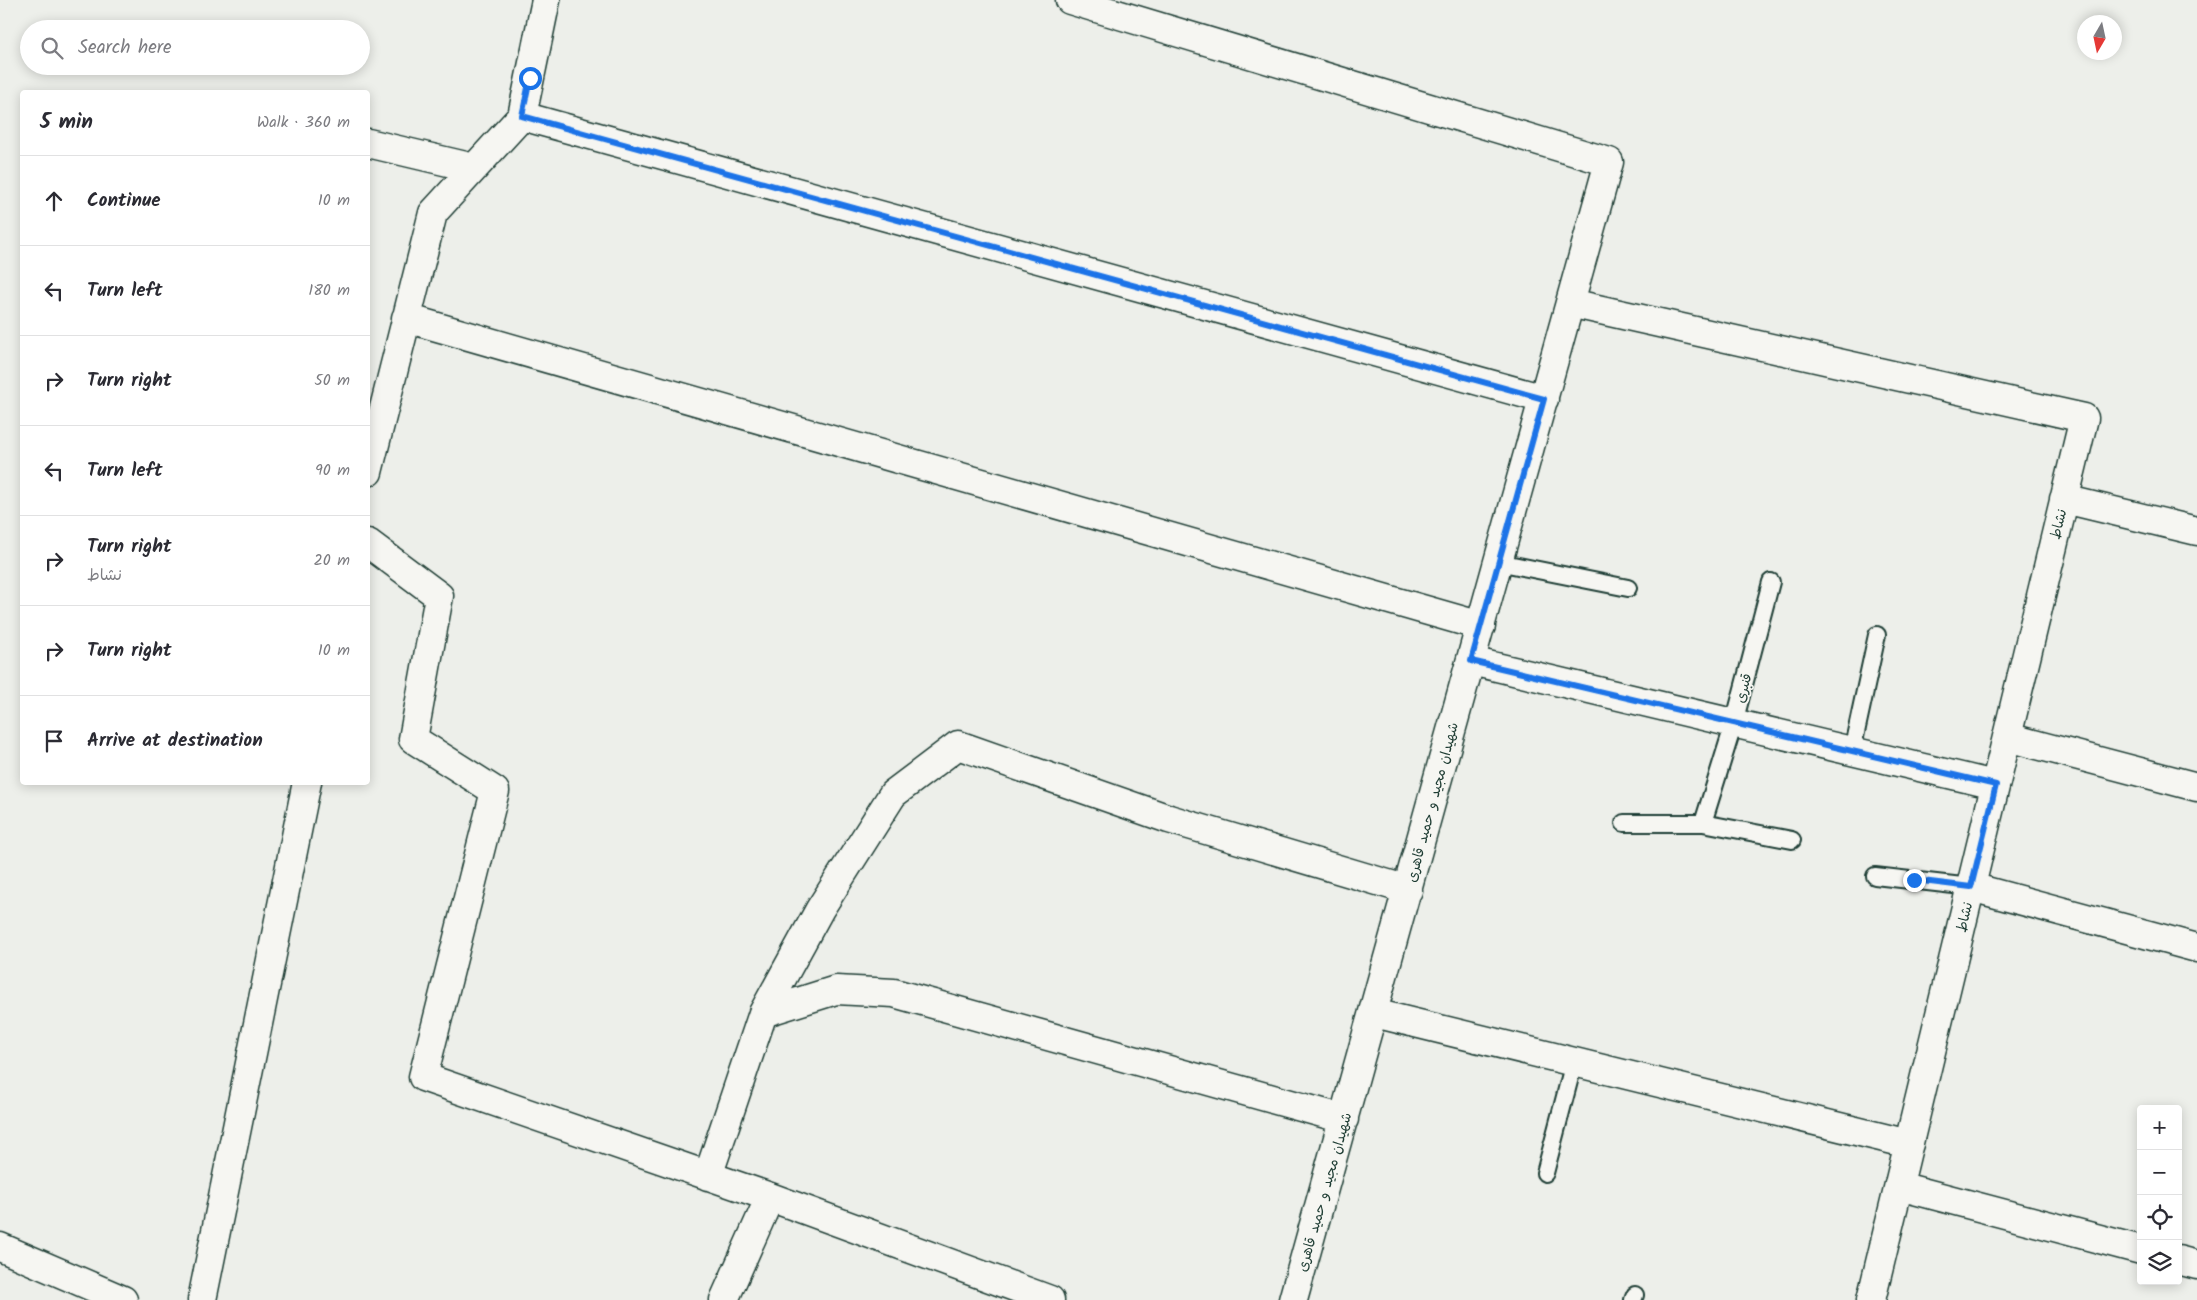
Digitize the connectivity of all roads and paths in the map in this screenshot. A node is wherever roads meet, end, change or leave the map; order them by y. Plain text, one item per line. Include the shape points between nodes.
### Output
1 (546, 0) edge
2 (1070, 0) edge
3 (522, 116) junction
4 (370, 143) edge
5 (474, 168) junction
6 (1570, 303) junction
7 (406, 318) junction
8 (1544, 399) junction
9 (370, 464) edge
10 (2064, 499) junction
11 (2197, 531) edge
12 (370, 544) edge
13 (1498, 562) junction
14 (1771, 582) dead end
15 (1628, 588) dead end
16 (1481, 626) junction
17 (1877, 634) dead end
18 (1471, 661) junction
19 (1734, 723) junction
20 (2007, 737) junction
21 (1852, 751) junction
22 (306, 785) edge
23 (1996, 785) junction
24 (2197, 787) edge
25 (1624, 823) dead end
26 (1703, 823) junction
27 (1792, 840) dead end
28 (1875, 876) dead end
29 (1971, 887) junction
30 (1408, 890) junction
31 (2197, 948) edge
32 (763, 1013) junction
33 (1374, 1013) junction
34 (1574, 1062) junction
35 (1344, 1119) junction
36 (1909, 1144) junction
37 (1545, 1173) dead end
38 (708, 1176) junction
39 (1899, 1186) junction
40 (770, 1198) junction
41 (0, 1247) edge
42 (2137, 1249) edge
43 (2182, 1261) edge
44 (2197, 1265) edge
45 (123, 1300) edge
46 (202, 1300) edge
47 (724, 1300) edge
48 (1050, 1300) edge
49 (1293, 1300) edge
50 (1871, 1300) edge

1 - 3 street
2 - 6 street, شهیدان مجید و حمید قاهری via 1609,162
3 - 5 street
3 - 8 street
4 - 5 street
5 - 7 street via 433,213
6 - 8 street, شهیدان مجید و حمید قاهری
6 - 10 street, نشاط via 2084,418
7 - 9 street
7 - 16 street
8 - 13 street, شهیدان مجید و حمید قاهری
10 - 11 street
10 - 20 street, نشاط
12 - 38 street via 439,596 413,740 495,791 423,1077
13 - 15 lane
13 - 16 street, شهیدان مجید و حمید قاهری
14 - 19 lane, قنبری
16 - 18 street, شهیدان مجید و حمید قاهری
17 - 21 lane
18 - 19 street
18 - 30 street, شهیدان مجید و حمید قاهری
19 - 21 street
19 - 26 lane, قنبری
20 - 23 street, نشاط
20 - 24 street
21 - 23 street
22 - 46 street
23 - 29 street, نشاط
25 - 26 lane
26 - 27 lane
28 - 29 lane
29 - 31 street
29 - 36 street, نشاط
30 - 32 street via 1169,819 958,745 893,794 820,909
30 - 33 street, شهیدان مجید و حمید قاهری
32 - 35 street via 836,990 894,993
32 - 38 street
33 - 34 street
33 - 35 street, شهیدان مجید و حمید قاهری
34 - 36 street
34 - 37 lane
35 - 49 street, شهیدان مجید و حمید قاهری
36 - 39 street, نشاط
38 - 40 street
39 - 42 street
39 - 50 street, نشاط
40 - 47 street
40 - 48 street
41 - 45 street
43 - 44 street

